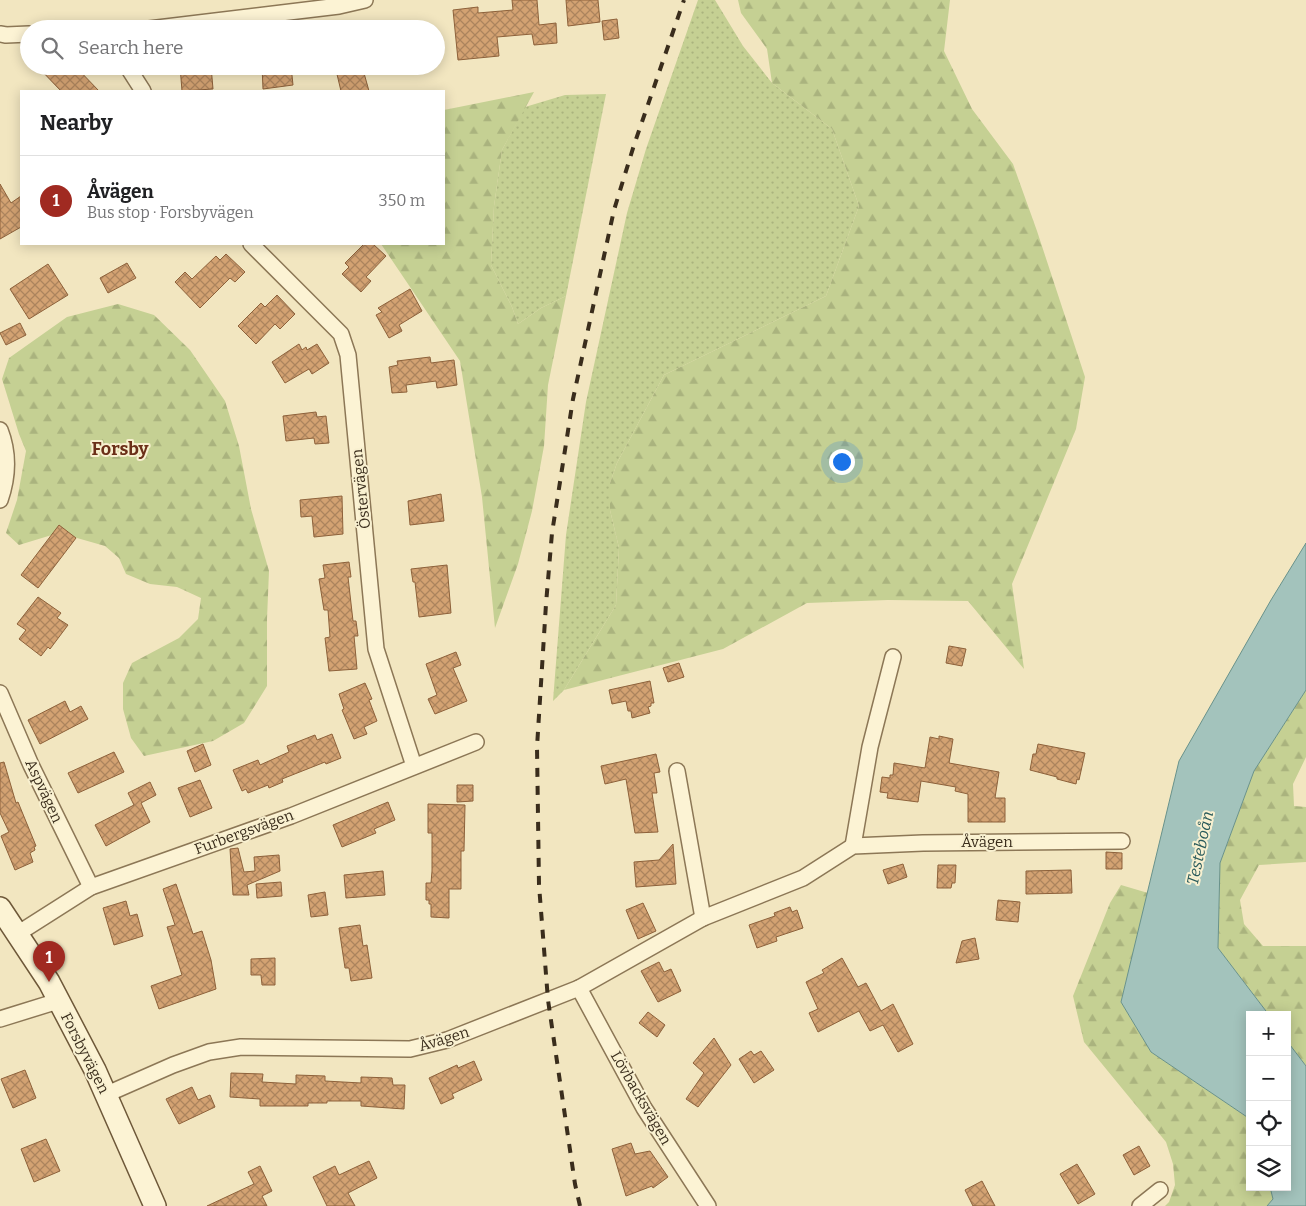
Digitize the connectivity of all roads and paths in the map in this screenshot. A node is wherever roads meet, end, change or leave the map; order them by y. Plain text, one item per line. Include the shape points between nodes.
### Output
1 (365, 0) edge
2 (339, 3) edge
3 (215, 20) edge
4 (0, 34) edge
5 (20, 34) edge
6 (133, 75) edge
7 (142, 90) edge
8 (252, 245) edge
9 (0, 430) edge
10 (0, 500) edge
11 (893, 657) dead end
12 (0, 694) edge
13 (476, 742) dead end
14 (414, 766) junction
15 (677, 771) dead end
16 (1122, 842) dead end
17 (853, 846) junction
18 (91, 887) junction
19 (0, 908) edge
20 (703, 918) junction
21 (16, 932) junction
22 (579, 988) junction
23 (58, 1000) junction
24 (0, 1020) edge
25 (107, 1094) junction
26 (1160, 1190) dead end
27 (156, 1206) edge
28 (708, 1206) edge
29 (1140, 1206) edge

1 - 2 street
2 - 3 street
4 - 5 street
6 - 7 street
8 - 14 street, Östervägen via 342,334 348,355 376,649
9 - 10 street via 6,451 6,470
11 - 17 street via 870,747
12 - 18 street, Aspvägen
13 - 14 street, Furbergsvägen
14 - 18 street, Furbergsvägen via 292,816
15 - 20 street
16 - 17 street, Åvägen
17 - 20 street, Åvägen via 803,878
18 - 21 street, Furbergsvägen
19 - 21 street, Forsbyvägen
20 - 22 street, Åvägen
21 - 23 street, Forsbyvägen
22 - 25 street, Åvägen via 447,1040 410,1048 242,1047 209,1052
22 - 28 street, Lövbacksvägen via 644,1108
23 - 24 street
23 - 25 street, Forsbyvägen
25 - 27 street, Forsbyvägen
26 - 29 street

